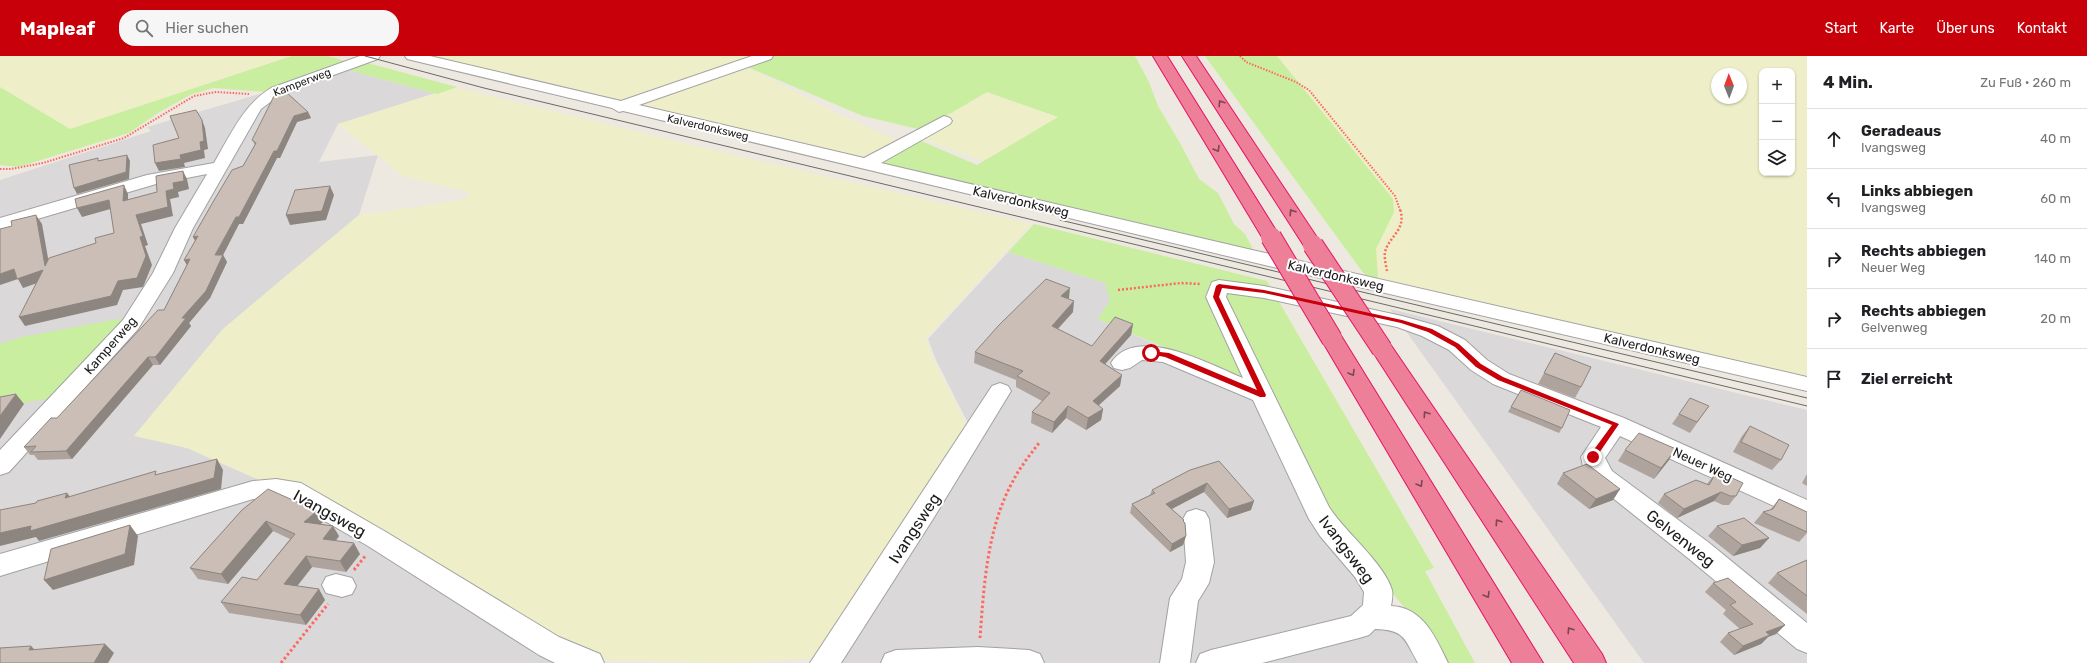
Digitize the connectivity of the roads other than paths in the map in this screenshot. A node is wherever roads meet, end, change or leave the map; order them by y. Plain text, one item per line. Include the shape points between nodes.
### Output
1 (373, 56) edge
2 (412, 56) edge
3 (766, 56) edge
4 (1160, 56) edge
5 (1189, 56) edge
6 (619, 107) junction
7 (944, 121) dead end
8 (866, 164) junction
9 (219, 167) junction
10 (0, 224) edge
11 (1219, 286) joint
12 (1122, 363) dead end
13 (1807, 384) edge
14 (1000, 391) dead end
15 (1263, 395) junction
16 (1616, 424) junction
17 (0, 466) edge
18 (1807, 511) edge
19 (1196, 519) dead end
20 (0, 565) edge
21 (1369, 617) junction
22 (1807, 640) edge
23 (589, 663) edge
24 (825, 663) edge
25 (896, 663) edge
26 (1029, 663) edge
27 (1175, 663) edge
28 (1211, 663) edge
29 (1433, 663) edge
30 (1528, 663) edge
31 (1591, 663) edge

1 - 9 street, Kamperweg via 269,95 255,107
2 - 6 street, Kalverdonksweg
3 - 6 street
4 -> 30 highway, bridge
31 -> 5 highway, bridge
6 - 8 street, Kalverdonksweg
7 - 8 street
8 - 13 street, Kalverdonksweg
9 - 10 street via 153,179
9 - 17 street, Kamperweg via 184,228 163,273 131,324
11 - 15 street, Ivangsweg via 1216,297
11 - 16 street, Neuer Weg via 1264,292 1402,322 1430,331 1457,345 1479,366 1500,379
12 - 15 street via 1138,353 1166,355
14 - 24 street, Ivangsweg
15 - 21 street, Ivangsweg via 1318,512 1329,529 1366,569 1378,591 1377,610
16 - 18 street, Neuer Weg
16 - 22 street, Gelvenweg via 1593,457 1595,466 1603,477 1698,550
19 - 27 street via 1200,562 1195,583 1184,598
20 - 23 street, Ivangsweg via 254,490 292,490 549,646
21 - 28 street via 1358,626
21 - 29 street via 1399,618 1415,630
25 - 26 street via 978,660

